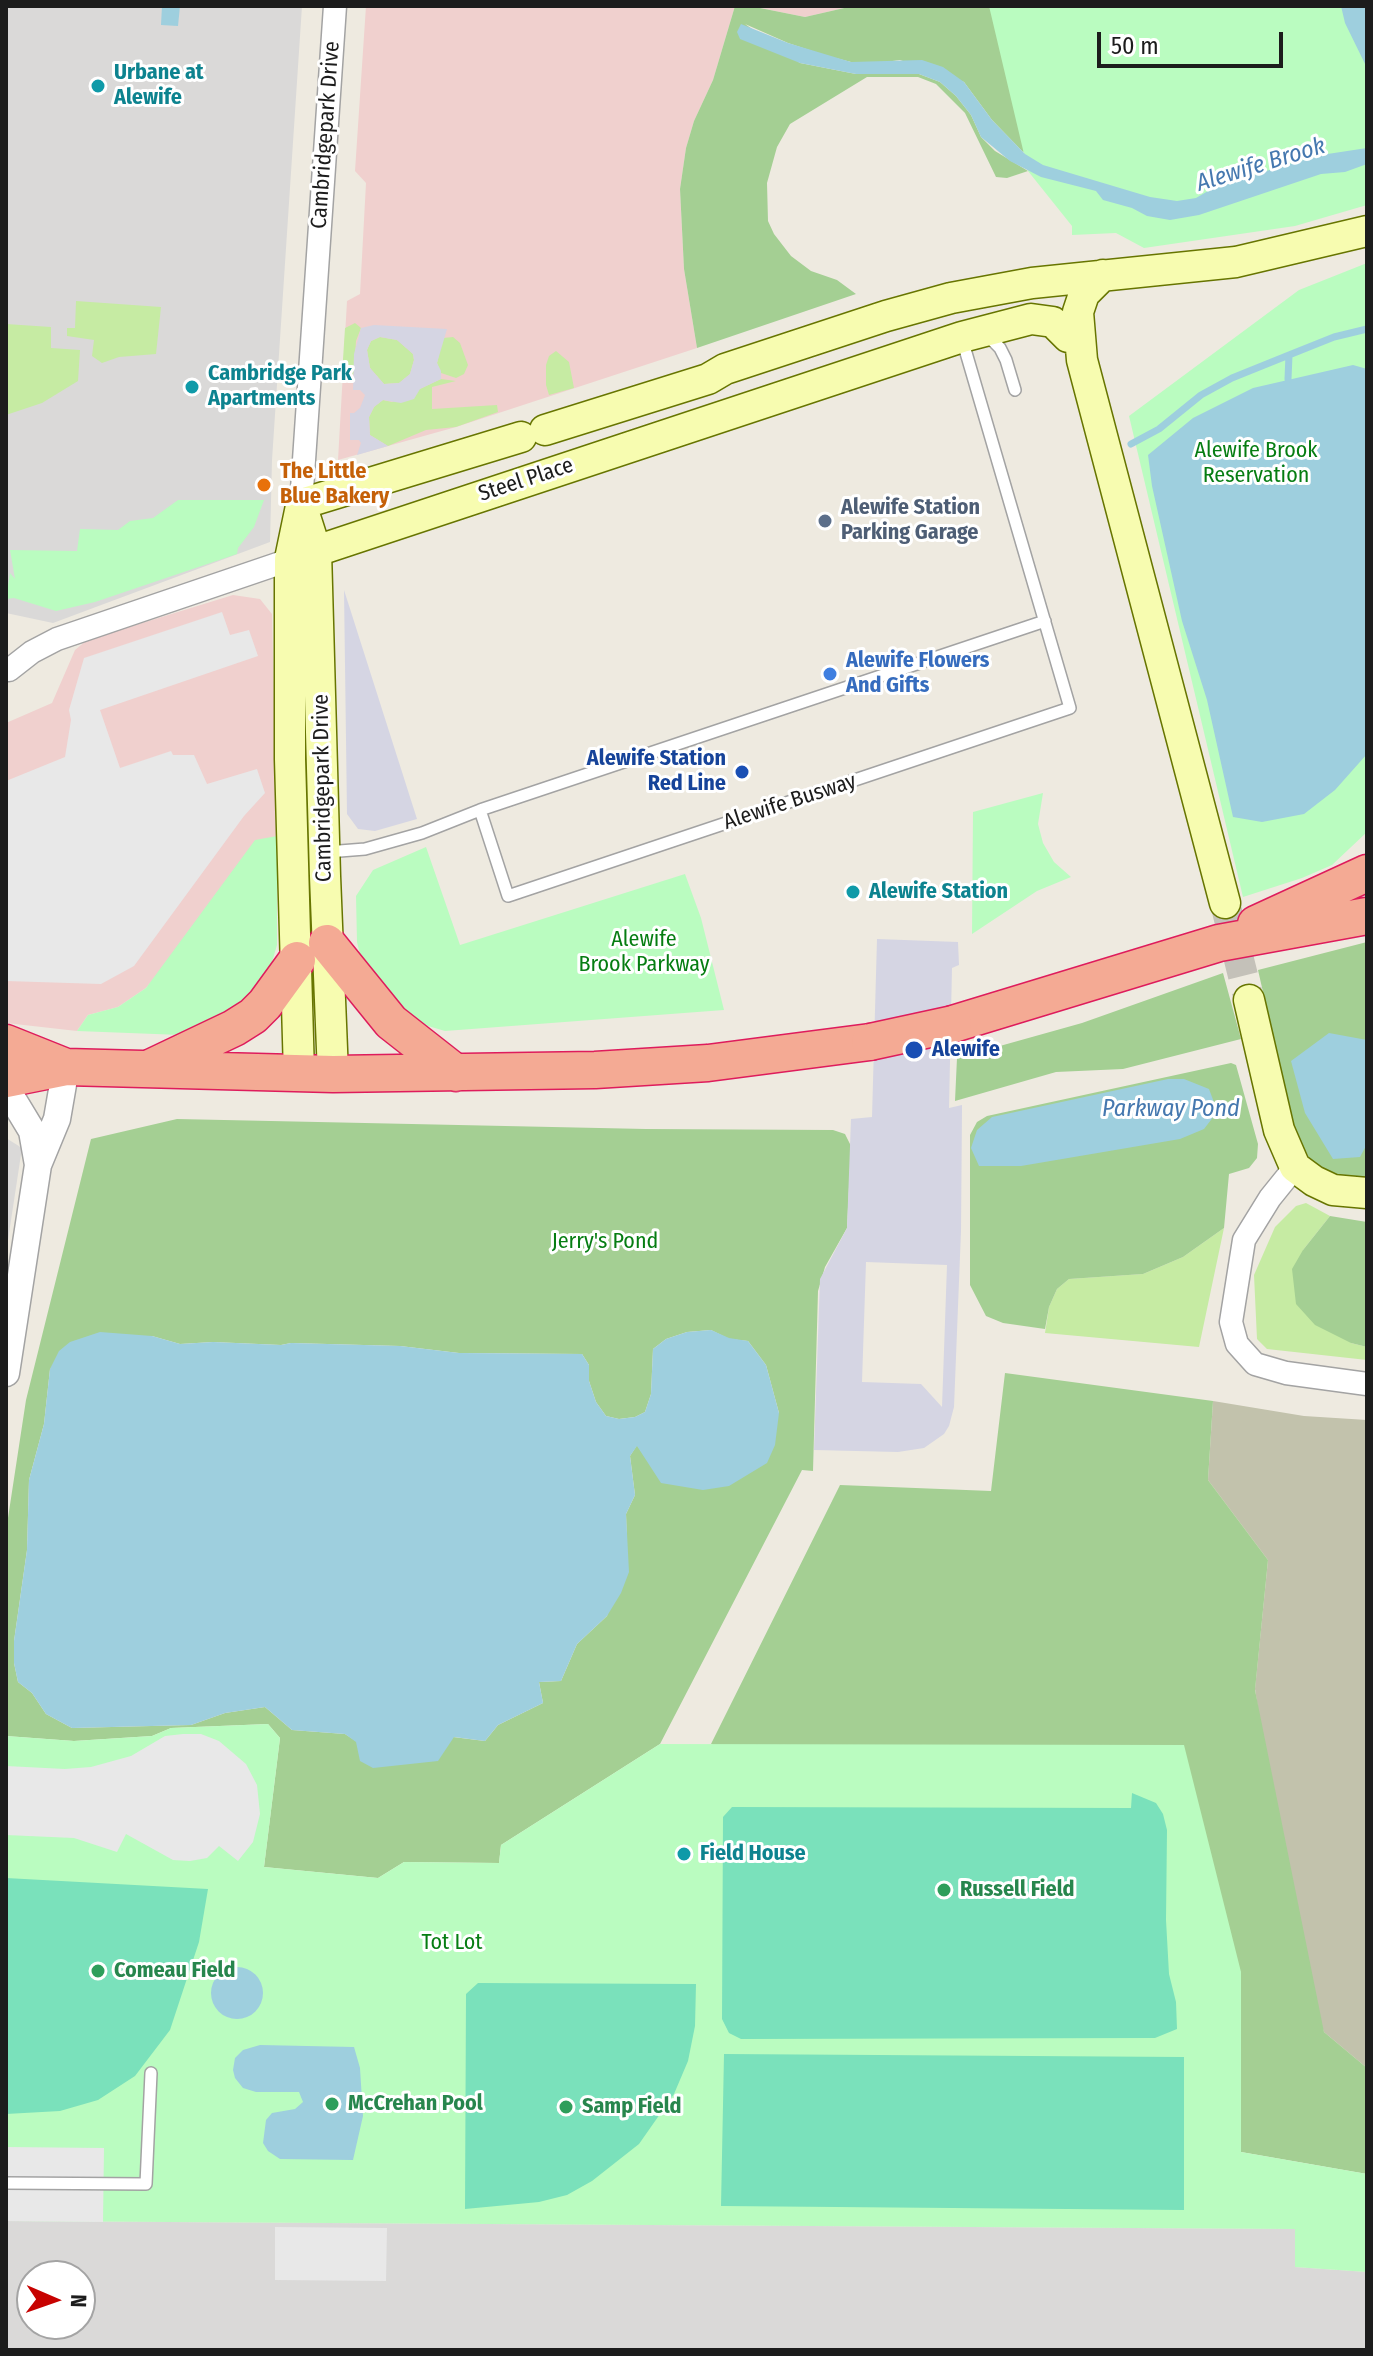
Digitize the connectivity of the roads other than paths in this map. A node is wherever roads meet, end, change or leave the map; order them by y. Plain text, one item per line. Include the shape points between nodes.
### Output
1 (335, 6) edge
2 (1367, 231) edge
3 (1088, 277) junction
4 (973, 334) junction
5 (1068, 340) junction
6 (1015, 390) dead end
7 (301, 504) junction
8 (303, 555) junction
9 (1045, 621) junction
10 (9, 670) dead end
11 (480, 810) junction
12 (324, 853) junction
13 (1367, 860) edge
14 (1367, 873) edge
15 (1306, 899) junction
16 (1225, 903) tunnel mouth
17 (1359, 915) edge
18 (1219, 943) junction
19 (312, 952) junction
20 (1249, 1000) tunnel mouth
21 (6, 1043) edge
22 (66, 1067) junction
23 (147, 1070) junction
24 (456, 1073) junction
25 (316, 1074) junction
26 (6, 1079) edge
27 (6, 1088) edge
28 (38, 1165) junction
29 (1295, 1167) junction
30 (1367, 1193) edge
31 (10, 1315) edge
32 (6, 1373) edge
33 (1367, 1384) edge
34 (151, 2073) dead end
35 (6, 2183) edge

1 - 7 street, Cambridgepark Drive
2 - 3 main road via 1236,262
3 - 5 main road
3 - 7 main road, Steel Place via 951,298 886,316 618,408
4 - 5 main road, Steel Place via 1031,319
4 - 6 lane via 1000,348
4 - 8 main road, Steel Place
4 - 9 lane, Alewife Busway
5 - 16 main road
7 - 8 main road, Cambridgepark Drive
8 - 10 street, Steel Place via 57,639
8 - 12 main road, Cambridgepark Drive
8 - 19 main road, Cambridgepark Drive via 290,759
9 - 11 lane
9 - 11 lane, Alewife Busway via 1070,708 1026,723 508,896
11 - 12 lane via 365,849
12 - 19 main road, Cambridgepark Drive
13 - 15 highway
14 - 15 highway
15 - 18 highway
17 - 18 highway
18 - 24 highway, bridge via 953,1024 870,1042 689,1064
19 - 23 highway via 253,1016
19 - 24 highway
19 - 25 main road, Cambridgepark Drive
20 - 29 main road via 1279,1130
21 - 22 highway
22 - 23 highway
22 - 26 highway
22 - 28 street via 57,1119
23 - 25 highway
24 - 25 highway
27 - 28 street via 32,1131
28 - 31 street
29 - 30 main road via 1333,1190
29 - 33 street via 1244,1240 1231,1322 1237,1344 1255,1364
31 - 32 street
34 - 35 lane via 146,2184

